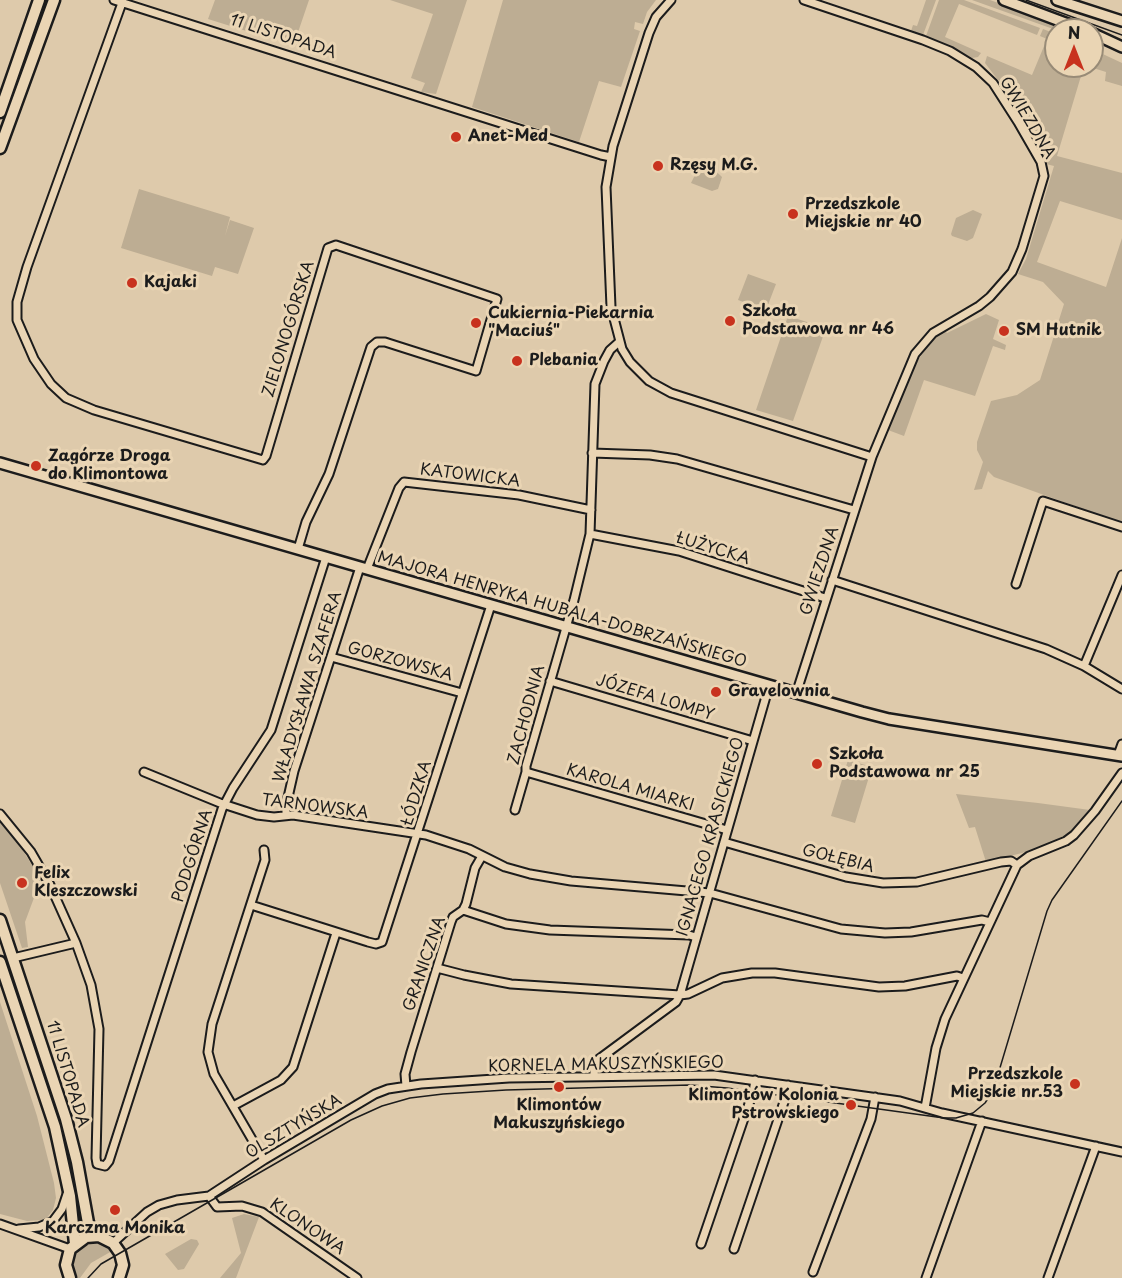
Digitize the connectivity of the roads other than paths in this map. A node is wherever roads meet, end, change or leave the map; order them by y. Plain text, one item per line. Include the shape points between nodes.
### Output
1 (39, 0) edge
2 (54, 0) edge
3 (671, 0) edge
4 (804, 0) edge
5 (1004, 0) edge
6 (1057, 0) edge
7 (118, 1) edge
8 (1052, 18) edge
9 (1122, 21) edge
10 (1104, 39) edge
11 (1122, 47) edge
12 (0, 112) edge
13 (4, 124) edge
14 (0, 148) edge
15 (611, 157) junction
16 (65, 164) joint
17 (619, 342) junction
18 (592, 453) junction
19 (872, 457) junction
20 (0, 463) edge
21 (591, 510) junction
22 (854, 510) junction
23 (1122, 527) edge
24 (590, 534) junction
25 (298, 549) junction
26 (326, 557) junction
27 (364, 568) junction
28 (1122, 575) edge
29 (832, 580) junction
30 (1016, 584) dead end
31 (825, 598) junction
32 (491, 605) junction
33 (566, 627) junction
34 (331, 657) junction
35 (1084, 666) junction
36 (550, 681) junction
37 (769, 686) junction
38 (1122, 689) edge
39 (462, 693) junction
40 (796, 694) junction
41 (753, 741) junction
42 (1122, 744) edge
43 (1120, 756) edge
44 (144, 772) dead end
45 (526, 772) junction
46 (1122, 773) edge
47 (224, 804) junction
48 (515, 810) dead end
49 (0, 814) edge
50 (286, 815) junction
51 (727, 830) junction
52 (418, 834) junction
53 (724, 842) junction
54 (264, 850) dead end
55 (482, 856) junction
56 (1017, 865) junction
57 (710, 893) junction
58 (251, 905) junction
59 (463, 910) junction
60 (0, 920) edge
61 (990, 922) junction
62 (336, 933) junction
63 (696, 937) junction
64 (76, 943) junction
65 (13, 958) junction
66 (0, 962) edge
67 (437, 968) junction
68 (963, 978) junction
69 (680, 995) junction
70 (594, 1076) junction
71 (755, 1080) junction
72 (788, 1085) junction
73 (406, 1086) junction
74 (875, 1097) junction
75 (233, 1106) junction
76 (925, 1108) junction
77 (982, 1121) junction
78 (1096, 1146) junction
79 (1122, 1152) edge
80 (264, 1160) junction
81 (69, 1189) junction
82 (209, 1196) junction
83 (0, 1224) edge
84 (16, 1229) junction
85 (99, 1236) junction
86 (113, 1243) junction
87 (701, 1244) dead end
88 (73, 1246) junction
89 (734, 1249) dead end
90 (813, 1272) dead end
91 (122, 1276) edge
92 (70, 1278) edge
93 (357, 1278) edge
94 (926, 1278) edge
95 (1048, 1278) edge

1 - 12 main road
2 - 13 main road
3 - 15 street via 652,25
4 - 19 street, GWIEZDNA via 923,40 976,67 993,83 1043,169 1042,189 1012,272 990,297 933,333 919,349
5 - 8 street
6 - 9 street
7 - 15 street, 11 LISTOPADA
7 - 16 street, 11 LISTOPADA
10 - 11 street
13 - 14 main road
15 - 17 street via 606,187 608,249 611,307
16 - 25 street, ZIELONOGÓRSKA via 21,285 16,320 51,384 66,398 94,410 263,460 331,246 497,299 476,371 385,342 376,342 371,347 329,474
17 - 18 street, ZACHODNIA via 610,350 594,384
17 - 19 street via 630,362 660,388
18 - 21 street, ZACHODNIA
18 - 22 street via 677,459
19 - 22 street, GWIEZDNA
20 - 25 street, MAJORA HENRYKA HUBALA-DOBRZAŃSKIEGO
21 - 24 street, ZACHODNIA
21 - 27 street, KATOWICKA via 519,495 404,482
22 - 29 street, GWIEZDNA
23 - 30 street via 1043,501
24 - 31 street, ŁUŻYCKA via 679,551
24 - 33 street, ZACHODNIA
25 - 26 street, MAJORA HENRYKA HUBALA-DOBRZAŃSKIEGO
26 - 27 street, MAJORA HENRYKA HUBALA-DOBRZAŃSKIEGO
26 - 47 street, PODGÓRNA via 271,730
27 - 32 street, MAJORA HENRYKA HUBALA-DOBRZAŃSKIEGO
27 - 34 street, WŁADYSŁAWA SZAFERA
28 - 35 street
29 - 31 street, GWIEZDNA
29 - 35 street via 1046,649
31 - 40 street, GWIEZDNA
32 - 33 street, MAJORA HENRYKA HUBALA-DOBRZAŃSKIEGO
32 - 39 street, ŁÓDZKA
33 - 36 street, ZACHODNIA
33 - 37 street, MAJORA HENRYKA HUBALA-DOBRZAŃSKIEGO
34 - 39 street, GORZOWSKA
34 - 50 street, WŁADYSŁAWA SZAFERA via 294,771
35 - 38 street
36 - 41 street, JÓZEFA LOMPY
36 - 45 street, ZACHODNIA
37 - 40 street, MAJORA HENRYKA HUBALA-DOBRZAŃSKIEGO
37 - 41 street, IGNACEGO KRASICKIEGO
39 - 52 street, ŁÓDZKA
40 - 43 street, MAJORA HENRYKA HUBALA-DOBRZAŃSKIEGO via 889,719
41 - 51 street, IGNACEGO KRASICKIEGO
42 - 43 street
44 - 47 street, TARNOWSKA
45 - 48 street, ZACHODNIA
45 - 51 street, KAROLA MIARKI
46 - 56 street via 1074,835
47 - 50 street, TARNOWSKA via 266,817
47 - 64 street, PODGÓRNA via 105,1166 97,1164 96,1158 99,1029 91,985
49 - 64 street via 36,860
50 - 52 street, TARNOWSKA
51 - 53 street, IGNACEGO KRASICKIEGO
52 - 55 street, TARNOWSKA
52 - 62 street, ŁÓDZKA via 382,942 375,944
53 - 56 street, GOŁĘBIA via 846,877 883,883 917,882 1001,862
53 - 57 street, IGNACEGO KRASICKIEGO
54 - 58 street via 265,860
55 - 57 street, TARNOWSKA via 518,871 561,879
55 - 59 street, GRANICZNA
56 - 61 street
57 - 61 street, TARNOWSKA via 860,932 911,932
57 - 63 street, IGNACEGO KRASICKIEGO
58 - 62 street, ŁÓDZKA
58 - 75 street via 209,1036 209,1061
59 - 63 street via 506,924 550,930
59 - 67 street, GRANICZNA via 453,916
60 - 65 main road, 11 LISTOPADA
61 - 68 street
62 - 75 street via 293,1067 281,1080
63 - 69 street, IGNACEGO KRASICKIEGO
64 - 65 street
65 - 85 main road, 11 LISTOPADA via 66,1119 88,1223
66 - 81 main road, 11 LISTOPADA via 52,1118
67 - 69 street via 511,984
67 - 73 street, GRANICZNA via 405,1074
68 - 69 street via 879,987 752,973 722,978
68 - 76 street via 936,1048
69 - 70 street via 676,1002 599,1059
70 - 71 street, KORNELA MAKUSZYŃSKIEGO via 699,1074
70 - 73 street, KORNELA MAKUSZYŃSKIEGO
71 - 72 street, KORNELA MAKUSZYŃSKIEGO
71 - 87 street
72 - 74 street, KORNELA MAKUSZYŃSKIEGO
72 - 89 street
73 - 80 street, OLSZTYŃSKA via 375,1094
74 - 76 street, KORNELA MAKUSZYŃSKIEGO
74 - 90 street via 871,1119
75 - 80 street
76 - 77 street, KORNELA MAKUSZYŃSKIEGO
77 - 78 street, KORNELA MAKUSZYŃSKIEGO
77 - 94 street
78 - 79 street, KORNELA MAKUSZYŃSKIEGO
78 - 95 street
80 - 82 street, OLSZTYŃSKA
81 - 84 street via 53,1221
81 - 88 main road, 11 LISTOPADA
82 - 86 street, OLSZTYŃSKA via 153,1208
82 - 93 street, KLONOWA via 217,1207 242,1206 262,1212
83 - 84 street
84 - 88 street
85 - 86 main road
85 - 88 main road via 86,1237
86 - 91 main road via 122,1256
88 - 92 main road, 11 LISTOPADA via 66,1265

